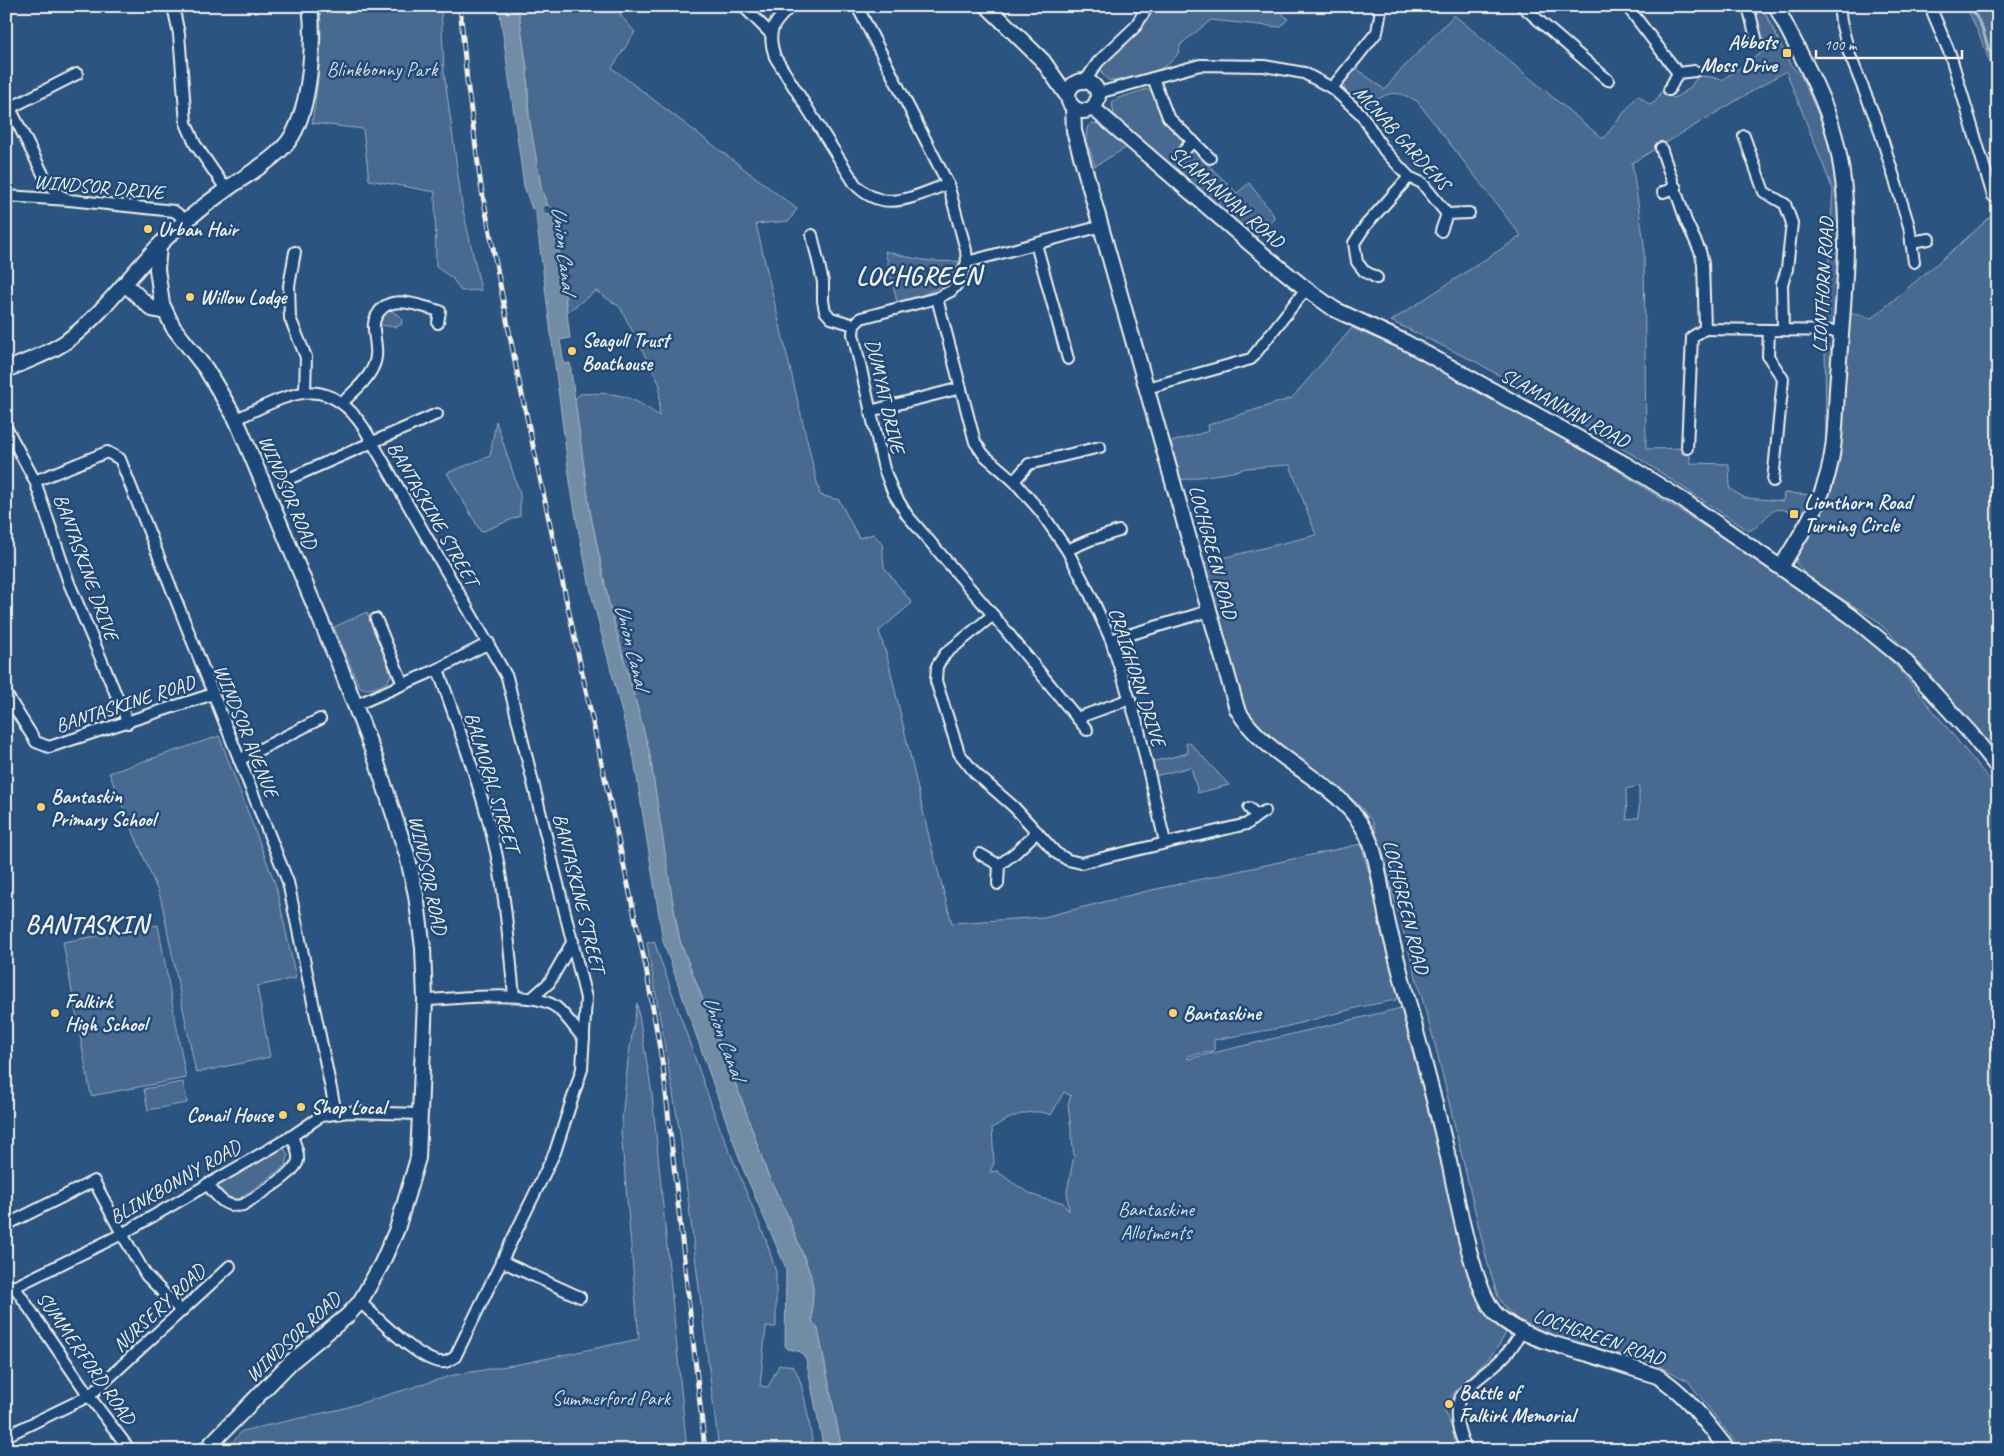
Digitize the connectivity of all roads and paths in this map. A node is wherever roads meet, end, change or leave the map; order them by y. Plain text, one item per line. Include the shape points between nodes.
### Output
1 (173, 6) edge
2 (310, 6) edge
3 (744, 6) edge
4 (791, 6) edge
5 (857, 6) edge
6 (987, 6) edge
7 (1148, 6) edge
8 (1376, 6) edge
9 (1522, 6) edge
10 (1627, 6) edge
11 (1748, 6) edge
12 (1776, 6) edge
13 (1839, 6) edge
14 (1930, 6) edge
15 (770, 33) junction
16 (1757, 42) dead end
17 (1043, 61) junction
18 (1695, 71) dead end
19 (1678, 73) junction
20 (77, 74) dead end
21 (1153, 78) junction
22 (1608, 80) dead end
23 (1082, 81) junction
24 (1332, 88) junction
25 (1669, 90) dead end
26 (1098, 93) junction
27 (8, 104) edge
28 (1080, 106) junction
29 (1744, 136) dead end
30 (1193, 141) junction
31 (1661, 148) dead end
32 (1181, 154) dead end
33 (1210, 158) dead end
34 (1409, 177) junction
35 (1993, 180) edge
36 (948, 184) junction
37 (1676, 188) junction
38 (226, 189) junction
39 (1663, 192) dead end
40 (6, 196) edge
41 (1993, 196) dead end
42 (70, 200) junction
43 (1469, 213) dead end
44 (1447, 214) junction
45 (186, 220) junction
46 (1102, 226) junction
47 (1441, 231) dead end
48 (812, 235) dead end
49 (1928, 239) dead end
50 (1911, 242) junction
51 (1036, 244) junction
52 (160, 246) junction
53 (295, 252) dead end
54 (968, 262) junction
55 (1914, 262) dead end
56 (1377, 278) dead end
57 (124, 284) junction
58 (1306, 289) junction
59 (937, 298) junction
60 (165, 312) junction
61 (438, 323) dead end
62 (854, 325) junction
63 (1705, 329) junction
64 (1769, 330) junction
65 (1783, 330) junction
66 (1841, 331) junction
67 (1068, 359) dead end
68 (6, 370) edge
69 (960, 388) junction
70 (1147, 388) junction
71 (305, 392) junction
72 (343, 402) junction
73 (870, 411) junction
74 (437, 414) dead end
75 (236, 419) junction
76 (6, 427) edge
77 (371, 443) junction
78 (1100, 447) dead end
79 (1687, 448) dead end
80 (286, 480) dead end
81 (35, 481) junction
82 (1014, 481) junction
83 (1774, 481) dead end
84 (1119, 531) dead end
85 (1067, 550) junction
86 (1781, 567) junction
87 (1209, 611) junction
88 (993, 615) junction
89 (376, 619) dead end
90 (1111, 640) junction
91 (489, 643) junction
92 (438, 669) junction
93 (403, 684) junction
94 (6, 694) edge
95 (213, 694) junction
96 (1130, 699) junction
97 (356, 704) junction
98 (320, 718) dead end
99 (1077, 718) junction
100 (128, 723) junction
101 (1087, 730) dead end
102 (238, 760) junction
103 (1998, 768) edge
104 (1249, 808) dead end
105 (1037, 832) junction
106 (1165, 842) junction
107 (980, 854) dead end
108 (998, 864) junction
109 (998, 884) dead end
110 (573, 941) junction
111 (514, 996) junction
112 (532, 998) junction
113 (425, 1000) junction
114 (584, 1040) junction
115 (336, 1113) junction
116 (421, 1114) junction
117 (292, 1136) junction
118 (207, 1184) junction
119 (6, 1225) edge
120 (122, 1234) junction
121 (501, 1261) junction
122 (230, 1266) dead end
123 (10, 1289) edge
124 (580, 1297) dead end
125 (360, 1302) junction
126 (180, 1310) junction
127 (1521, 1332) junction
128 (89, 1396) junction
129 (6, 1436) edge
130 (130, 1450) edge
131 (205, 1450) edge
132 (1466, 1450) edge
133 (1728, 1450) edge

1 - 38 street via 179,34 186,123 195,144
2 - 38 street via 311,56 300,121 281,149
3 - 15 street
4 - 15 street via 773,24
5 - 36 street
6 - 17 street, SLAMANNAN ROAD
7 - 23 street via 1135,27
8 - 24 street via 1381,10 1377,32
9 - 22 street
10 - 19 street
11 - 16 street
12 - 66 street, LIONTHORN ROAD via 1835,136 1846,204
13 - 50 street via 1849,53 1878,125
14 - 35 street
15 - 36 street via 775,56 855,184 864,193 886,201 899,201
17 - 23 street, SLAMANNAN ROAD
17 - 28 street, SLAMANNAN ROAD
18 - 19 street
19 - 25 street
20 - 27 street
21 - 24 street, MCNAB GARDENS via 1200,65 1264,66 1304,73
21 - 26 street, MCNAB GARDENS
21 - 30 street via 1168,117
23 - 26 street, SLAMANNAN ROAD via 1094,85
23 - 28 street via 1070,88
24 - 34 street, MCNAB GARDENS via 1361,114 1384,150
26 - 28 street via 1098,101
27 - 42 street via 48,184
28 - 46 street, LOCHGREEN ROAD via 1080,148
28 - 58 street, SLAMANNAN ROAD
29 - 65 street via 1764,192 1785,204 1792,223 1782,284
30 - 32 street
30 - 33 street
31 - 37 street
34 - 44 street, MCNAB GARDENS via 1422,183
34 - 56 street via 1354,243 1357,262 1364,272
35 - 41 street
36 - 54 street
37 - 39 street
37 - 63 street via 1703,263
38 - 45 street
40 - 42 street, WINDSOR DRIVE
42 - 45 street, WINDSOR DRIVE via 174,211
43 - 44 street, MCNAB GARDENS
44 - 47 street, MCNAB GARDENS
45 - 52 street
46 - 51 street
46 - 70 street, LOCHGREEN ROAD
48 - 62 street via 823,282 825,311 831,318
49 - 50 street
50 - 55 street
51 - 54 street
51 - 67 street
52 - 57 street
52 - 60 street, WINDSOR ROAD via 158,289
53 - 71 street via 289,286 290,318 306,357
54 - 59 street, DUMYAT DRIVE via 960,282
57 - 60 street via 152,309
57 - 68 street via 88,324 66,342
58 - 70 street via 1251,359
58 - 86 street, SLAMANNAN ROAD via 1334,309 1406,343 1625,464
59 - 62 street, DUMYAT DRIVE via 861,318
59 - 69 street, CRAIGHORN DRIVE
60 - 75 street, WINDSOR ROAD
61 - 72 street via 440,311 400,302 382,308 375,316 373,327 377,346 374,367
62 - 73 street, DUMYAT DRIVE via 853,334
63 - 64 street
63 - 79 street via 1692,337
64 - 65 street
64 - 83 street via 1768,356 1783,379
65 - 66 street
66 - 86 street, LIONTHORN ROAD via 1833,448 1826,482 1815,510
69 - 73 street
69 - 82 street, CRAIGHORN DRIVE via 975,442 984,455
70 - 87 street, LOCHGREEN ROAD
71 - 72 street via 318,392
71 - 75 street via 293,394
72 - 77 street, BANTASKINE STREET via 354,412
73 - 88 street, DUMYAT DRIVE via 893,492 907,515
74 - 77 street
75 - 97 street, WINDSOR ROAD
76 - 81 street, BANTASKINE DRIVE
77 - 80 street
77 - 91 street, BANTASKINE STREET
78 - 82 street via 1029,464
81 - 95 street, WINDSOR AVENUE via 107,452 120,459
81 - 100 street, BANTASKINE DRIVE via 70,583
82 - 85 street, CRAIGHORN DRIVE via 1041,512
84 - 85 street
85 - 90 street, CRAIGHORN DRIVE
86 - 103 street, SLAMANNAN ROAD via 1851,616 1902,658
87 - 90 street
87 - 127 street, LOCHGREEN ROAD via 1237,708 1246,725 1293,765 1330,789 1364,829 1371,845 1474,1266 1483,1294 1496,1314
88 - 99 street, DUMYAT DRIVE
88 - 105 street via 944,654 937,666 936,681 959,753 975,773 1014,806
89 - 93 street
90 - 96 street, CRAIGHORN DRIVE
91 - 92 street
91 - 110 street, BANTASKINE STREET via 507,676
92 - 93 street
92 - 111 street, BALMORAL STREET via 483,800 496,854
93 - 97 street
94 - 100 street, BANTASKINE ROAD via 36,742 49,747
95 - 100 street, BANTASKINE ROAD
95 - 102 street, WINDSOR AVENUE
96 - 99 street
96 - 106 street, CRAIGHORN DRIVE
97 - 113 street, WINDSOR ROAD via 407,855 416,895
98 - 102 street
99 - 101 street, DUMYAT DRIVE
102 - 115 street, WINDSOR AVENUE via 288,882
104 - 106 street via 1261,814 1247,824
105 - 106 street via 1056,853 1081,863
105 - 108 street
107 - 108 street
108 - 109 street
110 - 112 street via 549,983
110 - 114 street, BANTASKINE STREET via 586,998
111 - 112 street
111 - 113 street
112 - 114 street via 554,1006
113 - 116 street, WINDSOR ROAD
114 - 121 street, BANTASKINE STREET via 582,1069 555,1152
115 - 116 street, BLINKBONNY ROAD
115 - 117 street, BLINKBONNY ROAD via 321,1116
116 - 125 street, WINDSOR ROAD via 418,1158 397,1229
117 - 118 street, BLINKBONNY ROAD
117 - 118 street via 298,1161 293,1170 243,1205 224,1204
118 - 120 street, BLINKBONNY ROAD
119 - 120 street via 94,1180
120 - 123 street, BLINKBONNY ROAD
120 - 126 street via 146,1275
121 - 124 street
121 - 125 street, BANTASKINE STREET via 455,1357 448,1362 433,1361 406,1343
122 - 126 street, NURSERY ROAD
123 - 128 street, SUMMERFORD ROAD
125 - 131 street, WINDSOR ROAD via 291,1362
126 - 128 street, NURSERY ROAD
127 - 132 street via 1513,1346 1459,1399 1456,1411 1458,1427
127 - 133 street, LOCHGREEN ROAD via 1658,1376 1690,1402
128 - 129 street, NURSERY ROAD
128 - 130 street, SUMMERFORD ROAD

